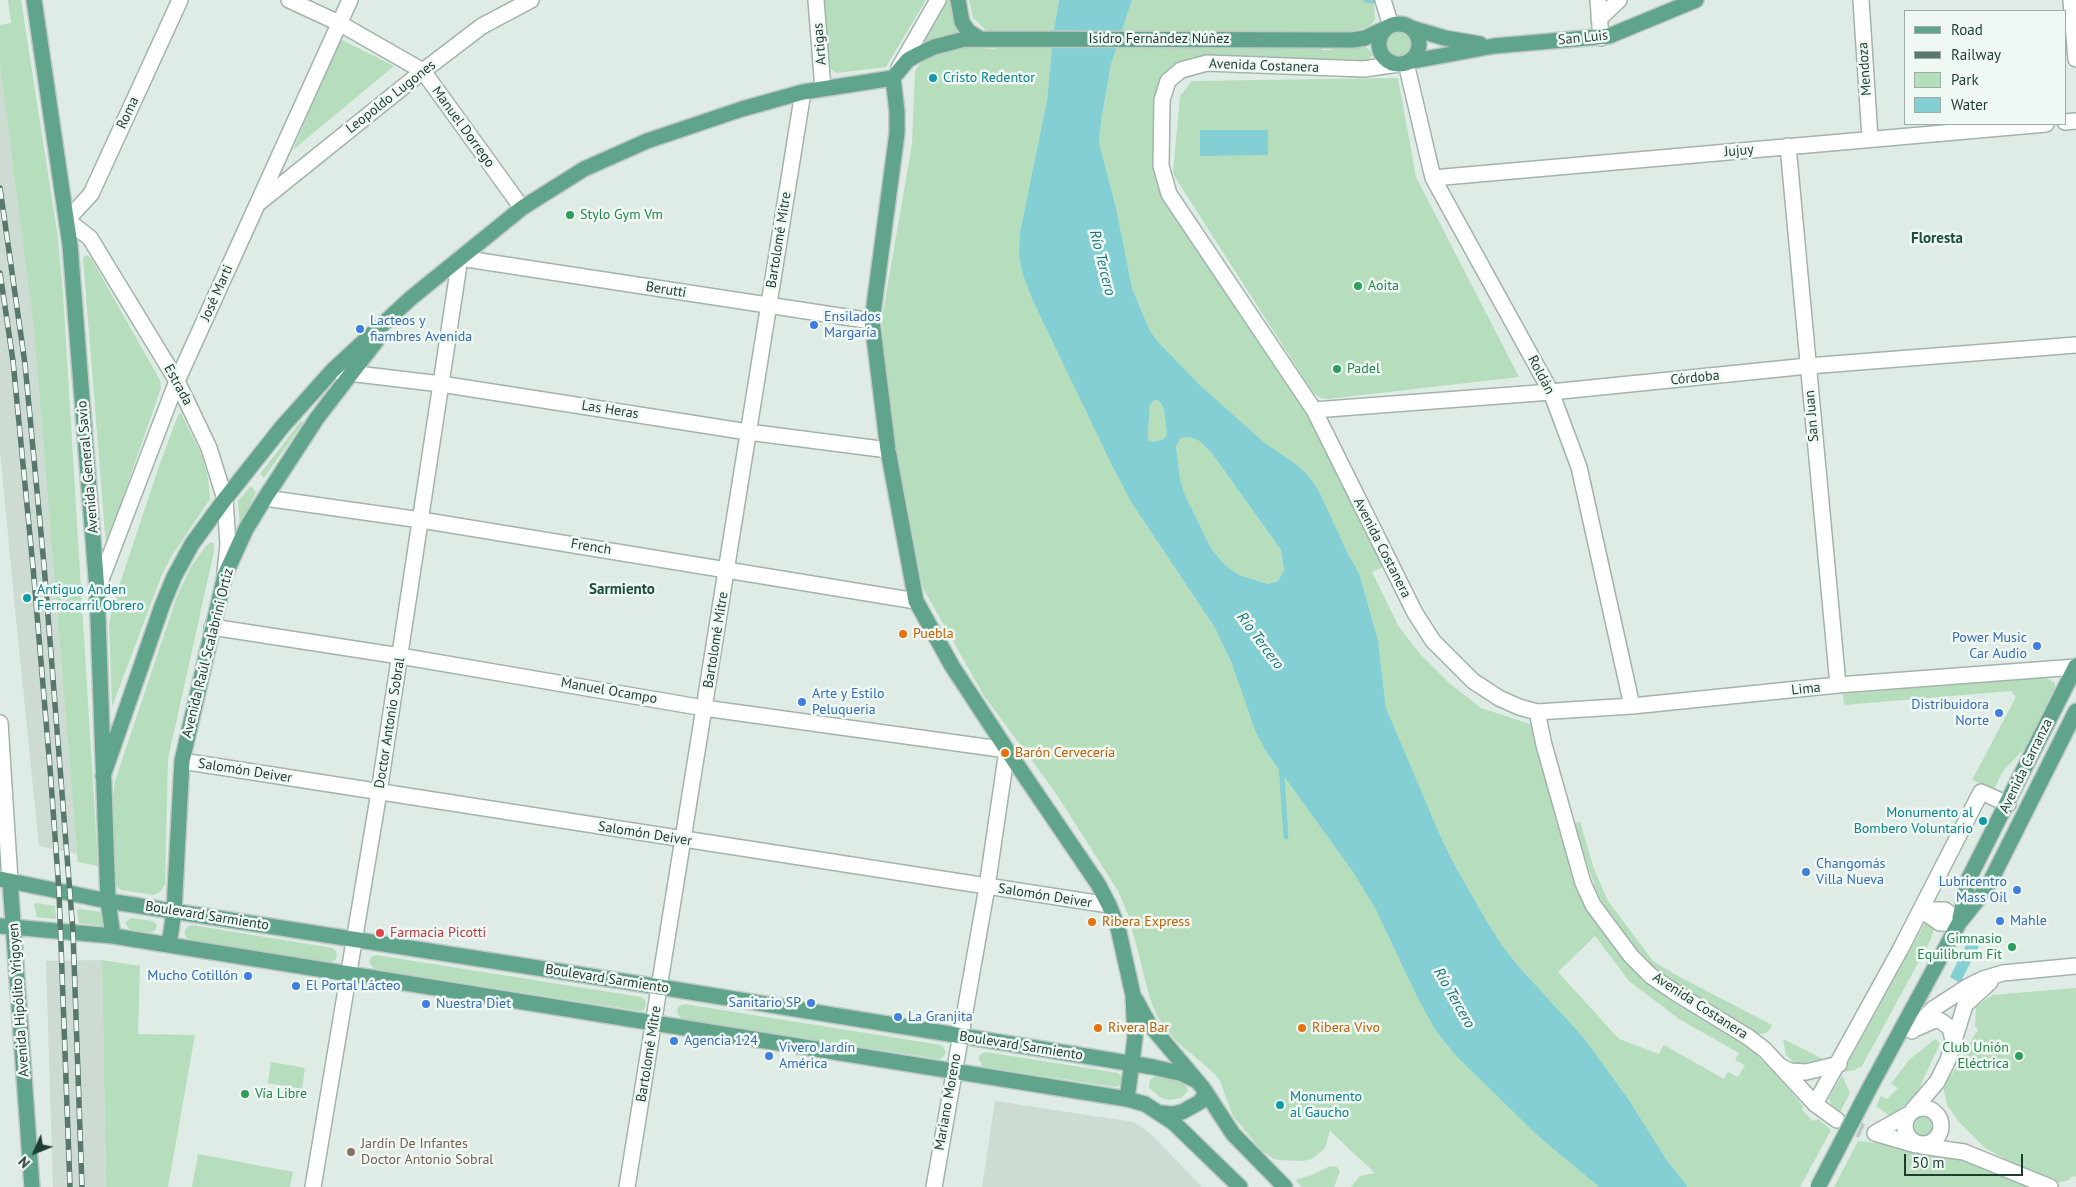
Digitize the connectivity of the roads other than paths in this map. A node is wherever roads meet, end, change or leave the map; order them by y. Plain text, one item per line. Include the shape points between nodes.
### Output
1 (34, 0) edge
2 (180, 0) edge
3 (289, 0) edge
4 (350, 0) edge
5 (816, 0) edge
6 (938, 0) edge
7 (958, 0) edge
8 (1383, 0) edge
9 (1598, 0) edge
10 (1618, 0) edge
11 (1696, 0) edge
12 (1861, 0) edge
13 (2071, 0) edge
14 (523, 2) edge
15 (1600, 19) junction
16 (339, 23) junction
17 (1390, 26) junction
18 (1411, 28) junction
19 (979, 38) junction
20 (1601, 38) junction
21 (1353, 40) junction
22 (1494, 46) junction
23 (2076, 59) edge
24 (1399, 61) junction
25 (423, 72) junction
26 (893, 78) junction
27 (823, 89) junction
28 (803, 92) junction
29 (2033, 125) edge
30 (1870, 138) junction
31 (1788, 146) junction
32 (1433, 178) junction
33 (258, 203) junction
34 (522, 208) junction
35 (67, 220) junction
36 (460, 258) junction
37 (411, 298) junction
38 (768, 305) junction
39 (872, 321) junction
40 (2076, 345) edge
41 (1808, 366) junction
42 (332, 370) junction
43 (350, 373) junction
44 (177, 381) junction
45 (440, 384) junction
46 (1551, 392) junction
47 (1314, 410) junction
48 (748, 432) junction
49 (888, 450) junction
50 (264, 498) junction
51 (225, 499) junction
52 (421, 520) junction
53 (727, 570) junction
54 (225, 575) junction
55 (97, 590) junction
56 (916, 601) junction
57 (212, 627) junction
58 (400, 656) junction
59 (2076, 667) edge
60 (1838, 686) junction
61 (1632, 706) junction
62 (704, 708) junction
63 (2076, 711) edge
64 (1537, 712) junction
65 (0, 723) edge
66 (1007, 750) junction
67 (182, 761) junction
68 (103, 776) junction
69 (379, 792) junction
70 (2008, 804) junction
71 (683, 840) junction
72 (5, 880) edge
73 (987, 887) junction
74 (108, 901) junction
75 (1109, 905) junction
76 (1921, 910) junction
77 (174, 911) junction
78 (1959, 923) junction
79 (7, 926) edge
80 (113, 936) junction
81 (355, 940) junction
82 (169, 945) junction
83 (2076, 966) edge
84 (2003, 973) junction
85 (349, 974) junction
86 (660, 987) junction
87 (1133, 994) junction
88 (654, 1023) junction
89 (1912, 1031) junction
90 (960, 1036) junction
91 (1954, 1044) junction
92 (1891, 1049) junction
93 (1132, 1064) junction
94 (1838, 1064) junction
95 (1779, 1066) junction
96 (953, 1071) junction
97 (1197, 1081) junction
98 (1937, 1082) junction
99 (1206, 1094) junction
100 (1127, 1099) junction
101 (1815, 1104) junction
102 (1161, 1113) junction
103 (1910, 1113) junction
104 (1837, 1120) tunnel mouth
105 (1940, 1120) junction
106 (1919, 1145) junction
107 (1964, 1152) junction
108 (32, 1187) edge
109 (313, 1187) edge
110 (627, 1187) edge
111 (934, 1187) edge
112 (1240, 1187) edge
113 (1285, 1187) edge
114 (1818, 1187) edge
115 (2050, 1187) edge

1 - 35 main road, Avenida General Savio
2 - 35 street, Roma via 91,194
3 - 16 street, Manuel Dorrego
4 - 16 street, José Marti
5 - 27 street, Artigas
6 - 26 street
7 - 19 main road via 962,22
8 - 17 street
9 - 15 street
10 - 15 street
11 - 20 main road, San Luis
12 - 30 street, Mendoza
13 - 23 street
14 - 25 street, Leopoldo Lugones via 482,26
15 - 20 street
16 - 25 street, Manuel Dorrego
16 - 33 street, José Marti
17 - 18 main road, San Luis via 1400,24
17 - 21 main road
17 - 24 main road via 1381,35 1380,51
18 - 22 main road, San Luis
18 - 24 main road via 1417,35 1419,46 1415,57
19 - 21 main road, Isidro Fernández Núñez
19 - 26 main road via 950,42 927,50 908,60
20 - 22 main road, San Luis
21 - 24 main road via 1368,43
22 - 24 main road, San Luis
24 - 32 street, Roldán
24 - 47 street, Avenida Costanera via 1364,69 1198,64 1174,75 1164,91 1160,155 1164,181 1170,194
25 - 33 street, Leopoldo Lugones
25 - 34 street, Manuel Dorrego
26 - 27 main road, Avenida Raúl Scalabrini Ortiz
26 - 39 main road via 897,133
27 - 28 main road, Avenida Raúl Scalabrini Ortiz
28 - 34 main road, Avenida Raúl Scalabrini Ortiz via 647,141 584,170
28 - 38 street, Bartolomé Mitre
29 - 30 street, Jujuy
30 - 31 street, Jujuy
31 - 32 street, Jujuy
31 - 41 street, San Juan
32 - 46 street, Roldán
33 - 44 street, José Marti
34 - 36 main road, Avenida Raúl Scalabrini Ortiz
35 - 44 street, Estrada via 90,238
35 - 55 main road, Avenida General Savio
36 - 37 main road, Avenida Raúl Scalabrini Ortiz
36 - 38 street, Berutti
36 - 45 street, Doctor Antonio Sobral
37 - 42 main road, Avenida Raúl Scalabrini Ortiz
37 - 43 main road, Avenida Raúl Scalabrini Ortiz
38 - 39 street, Berutti
38 - 48 street, Bartolomé Mitre
39 - 49 main road
40 - 41 street, Córdoba
41 - 46 street, Córdoba
41 - 60 street, San Juan
42 - 43 street, Las Heras
42 - 51 main road, Avenida Raúl Scalabrini Ortiz
43 - 45 street, Las Heras
43 - 50 main road, Avenida Raúl Scalabrini Ortiz
44 - 51 street, Estrada via 209,448
44 - 55 street, José Marti
45 - 48 street, Las Heras
45 - 52 street, Doctor Antonio Sobral
46 - 47 street, Córdoba
46 - 61 street, Roldán via 1579,467
47 - 64 street, Avenida Costanera via 1415,613 1434,641 1473,681 1499,698
48 - 49 street, Las Heras
48 - 53 street, Bartolomé Mitre
49 - 56 main road
50 - 52 street, French
50 - 54 main road, Avenida Raúl Scalabrini Ortiz
51 - 54 street, Estrada via 228,545
51 - 68 main road, Avenida Raúl Scalabrini Ortiz via 192,544 174,577
52 - 53 street, French
52 - 58 street, Doctor Antonio Sobral
53 - 56 street, French
53 - 62 street, Bartolomé Mitre
54 - 57 main road, Avenida Raúl Scalabrini Ortiz
55 - 68 main road, Avenida General Savio
56 - 66 main road via 952,666
57 - 58 street, Manuel Ocampo
57 - 67 main road, Avenida Raúl Scalabrini Ortiz
58 - 62 street, Manuel Ocampo
58 - 69 street, Doctor Antonio Sobral
59 - 60 street, Lima
59 - 70 main road, Avenida Carranza
60 - 61 street, Lima
61 - 64 street, Lima
62 - 66 street, Manuel Ocampo
62 - 71 street, Bartolomé Mitre
63 - 78 main road, Avenida Carranza via 1987,888
64 - 95 street, Avenida Costanera via 1578,865 1593,905 1650,976 1748,1037
65 - 72 street, Avenida Hipólito Yrigoyen
66 - 73 street, Mariano Moreno
66 - 75 main road
67 - 69 street, Salomón Deiver
67 - 77 main road, Avenida Raúl Scalabrini Ortiz
68 - 74 main road, Avenida General Savio
69 - 71 street, Salomón Deiver
69 - 81 street, Doctor Antonio Sobral
70 - 76 street via 1981,792
70 - 78 main road, Avenida Carranza via 1970,878
71 - 73 street, Salomón Deiver
71 - 86 street, Bartolomé Mitre
72 - 74 main road, Boulevard Sarmiento
72 - 79 main road, Avenida Hipólito Yrigoyen
73 - 75 street, Salomón Deiver
73 - 90 street, Mariano Moreno
74 - 77 main road, Boulevard Sarmiento
74 - 80 main road, Avenida General Savio
75 - 87 main road via 1118,928
76 - 78 street via 1940,923
76 - 94 street
77 - 81 main road, Boulevard Sarmiento
77 - 82 main road, Avenida Raúl Scalabrini Ortiz
78 - 92 main road, Avenida Carranza
79 - 80 main road
79 - 108 main road, Avenida Hipólito Yrigoyen
80 - 82 main road
81 - 85 street, Doctor Antonio Sobral
81 - 86 main road, Boulevard Sarmiento
82 - 85 main road
83 - 84 street
84 - 89 street via 1967,987 1927,1014
84 - 91 street via 1965,1005
85 - 88 main road
85 - 109 street, Doctor Antonio Sobral
86 - 88 street, Bartolomé Mitre
86 - 90 main road, Boulevard Sarmiento
87 - 93 main road
87 - 97 main road via 1148,1024
88 - 96 main road
88 - 110 street, Bartolomé Mitre
89 - 91 street via 1925,1023 1941,1021 1950,1028
89 - 92 street
90 - 93 main road, Boulevard Sarmiento
90 - 96 street, Mariano Moreno
91 - 98 street
92 - 114 main road, Avenida Carranza, bridge
93 - 97 main road, Boulevard Sarmiento via 1168,1070
93 - 100 main road
94 - 95 street via 1806,1072
94 - 101 street
95 - 101 street, Avenida Costanera
96 - 100 main road
96 - 111 street, Mariano Moreno
97 - 99 main road
98 - 103 street
98 - 105 street via 1935,1105
99 - 102 main road via 1200,1102 1182,1112
99 - 113 main road via 1233,1134
100 - 102 main road
101 - 104 street, Avenida Costanera
102 - 112 main road
103 - 105 street via 1926,1108
103 - 106 street via 1904,1132
103 - 106 street via 1868,1132
105 - 106 street via 1937,1140
105 - 107 street
106 - 107 street
107 - 115 street

